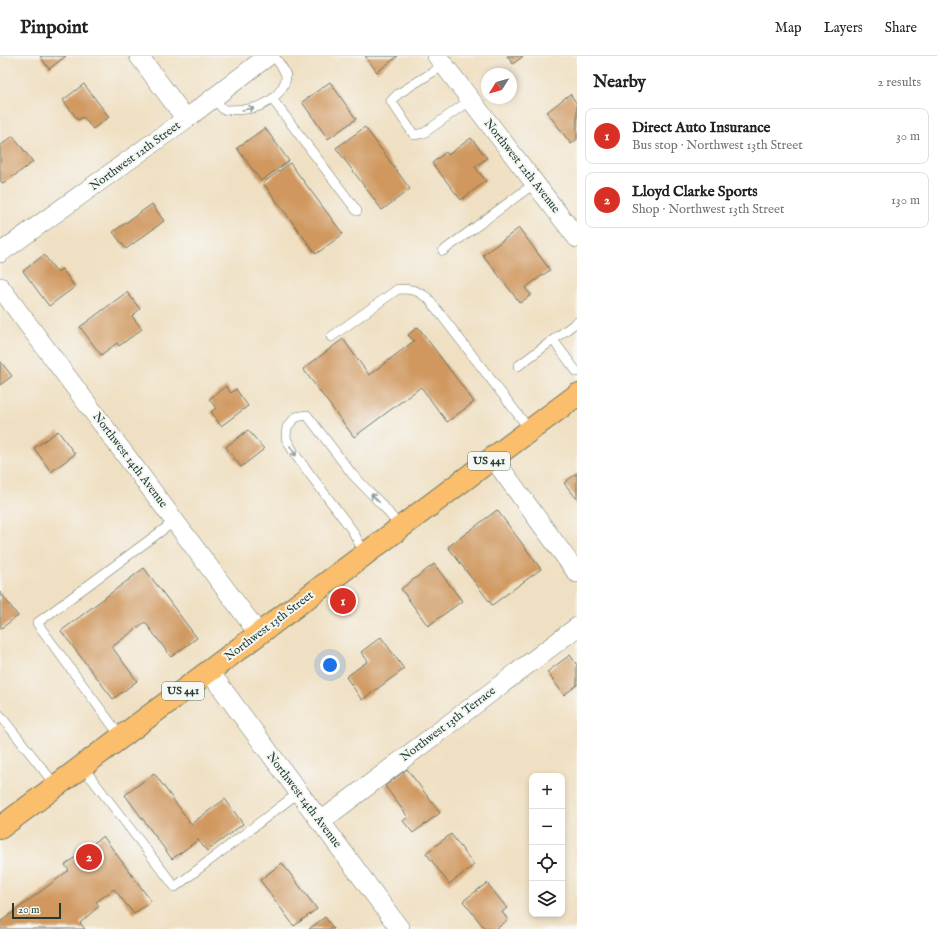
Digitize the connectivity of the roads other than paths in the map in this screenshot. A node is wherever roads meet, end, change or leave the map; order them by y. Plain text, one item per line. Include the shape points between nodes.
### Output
1 (139, 56) edge
2 (268, 56) edge
3 (274, 56) edge
4 (440, 61) edge
5 (214, 99) junction
6 (273, 100) junction
7 (470, 100) junction
8 (186, 119) junction
9 (535, 183) junction
10 (357, 211) dead end
11 (577, 238) edge
12 (443, 251) dead end
13 (0, 253) edge
14 (0, 287) edge
15 (577, 322) edge
16 (331, 337) dead end
17 (553, 340) junction
18 (518, 366) dead end
19 (577, 372) edge
20 (577, 394) edge
21 (530, 430) junction
22 (493, 458) junction
23 (175, 521) junction
24 (400, 527) junction
25 (365, 554) junction
26 (577, 573) edge
27 (577, 627) edge
28 (259, 634) junction
29 (209, 671) junction
30 (0, 715) edge
31 (121, 737) junction
32 (82, 766) junction
33 (56, 786) junction
34 (298, 793) junction
35 (320, 822) junction
36 (0, 828) edge
37 (400, 929) edge

1 - 8 street
2 - 5 street, Northwest 12th Street
3 - 6 lane via 286,77 284,86
4 - 7 street, Northwest 12th Avenue
4 - 7 lane via 392,101 414,135 424,133
5 -> 6 lane via 224,110 257,107
5 - 8 street, Northwest 12th Street
6 - 10 lane
7 - 9 street, Northwest 12th Avenue
8 - 13 street, Northwest 12th Street
9 - 11 street, Northwest 12th Avenue
9 - 12 lane
14 - 23 street, Northwest 14th Avenue
15 - 17 lane
16 - 21 lane via 398,289 419,291 428,298
17 - 18 lane
17 - 19 lane
20 - 21 main road, Northwest 13th Street / US 441
21 - 22 main road, Northwest 13th Street / US 441
22 - 24 main road, Northwest 13th Street / US 441
22 - 26 street
23 - 28 street, Northwest 14th Avenue
23 - 31 lane via 37,623
24 - 25 main road, Northwest 13th Street / US 441
24 -> 25 lane via 352,474 307,415 296,417 287,427 286,438 294,453 352,530
25 - 28 main road, Northwest 13th Street / US 441
27 - 35 street, Northwest 13th Terrace
28 - 29 main road, Northwest 13th Street / US 441
29 - 31 main road, Northwest 13th Street / US 441
29 - 34 street, Northwest 14th Avenue
30 - 33 lane
31 - 32 main road, Northwest 13th Street / US 441
32 - 33 main road, Northwest 13th Street / US 441
32 - 34 lane via 175,887
33 - 36 main road, Northwest 13th Street / US 441
34 - 35 street, Northwest 14th Avenue
35 - 37 street, Northwest 14th Avenue

